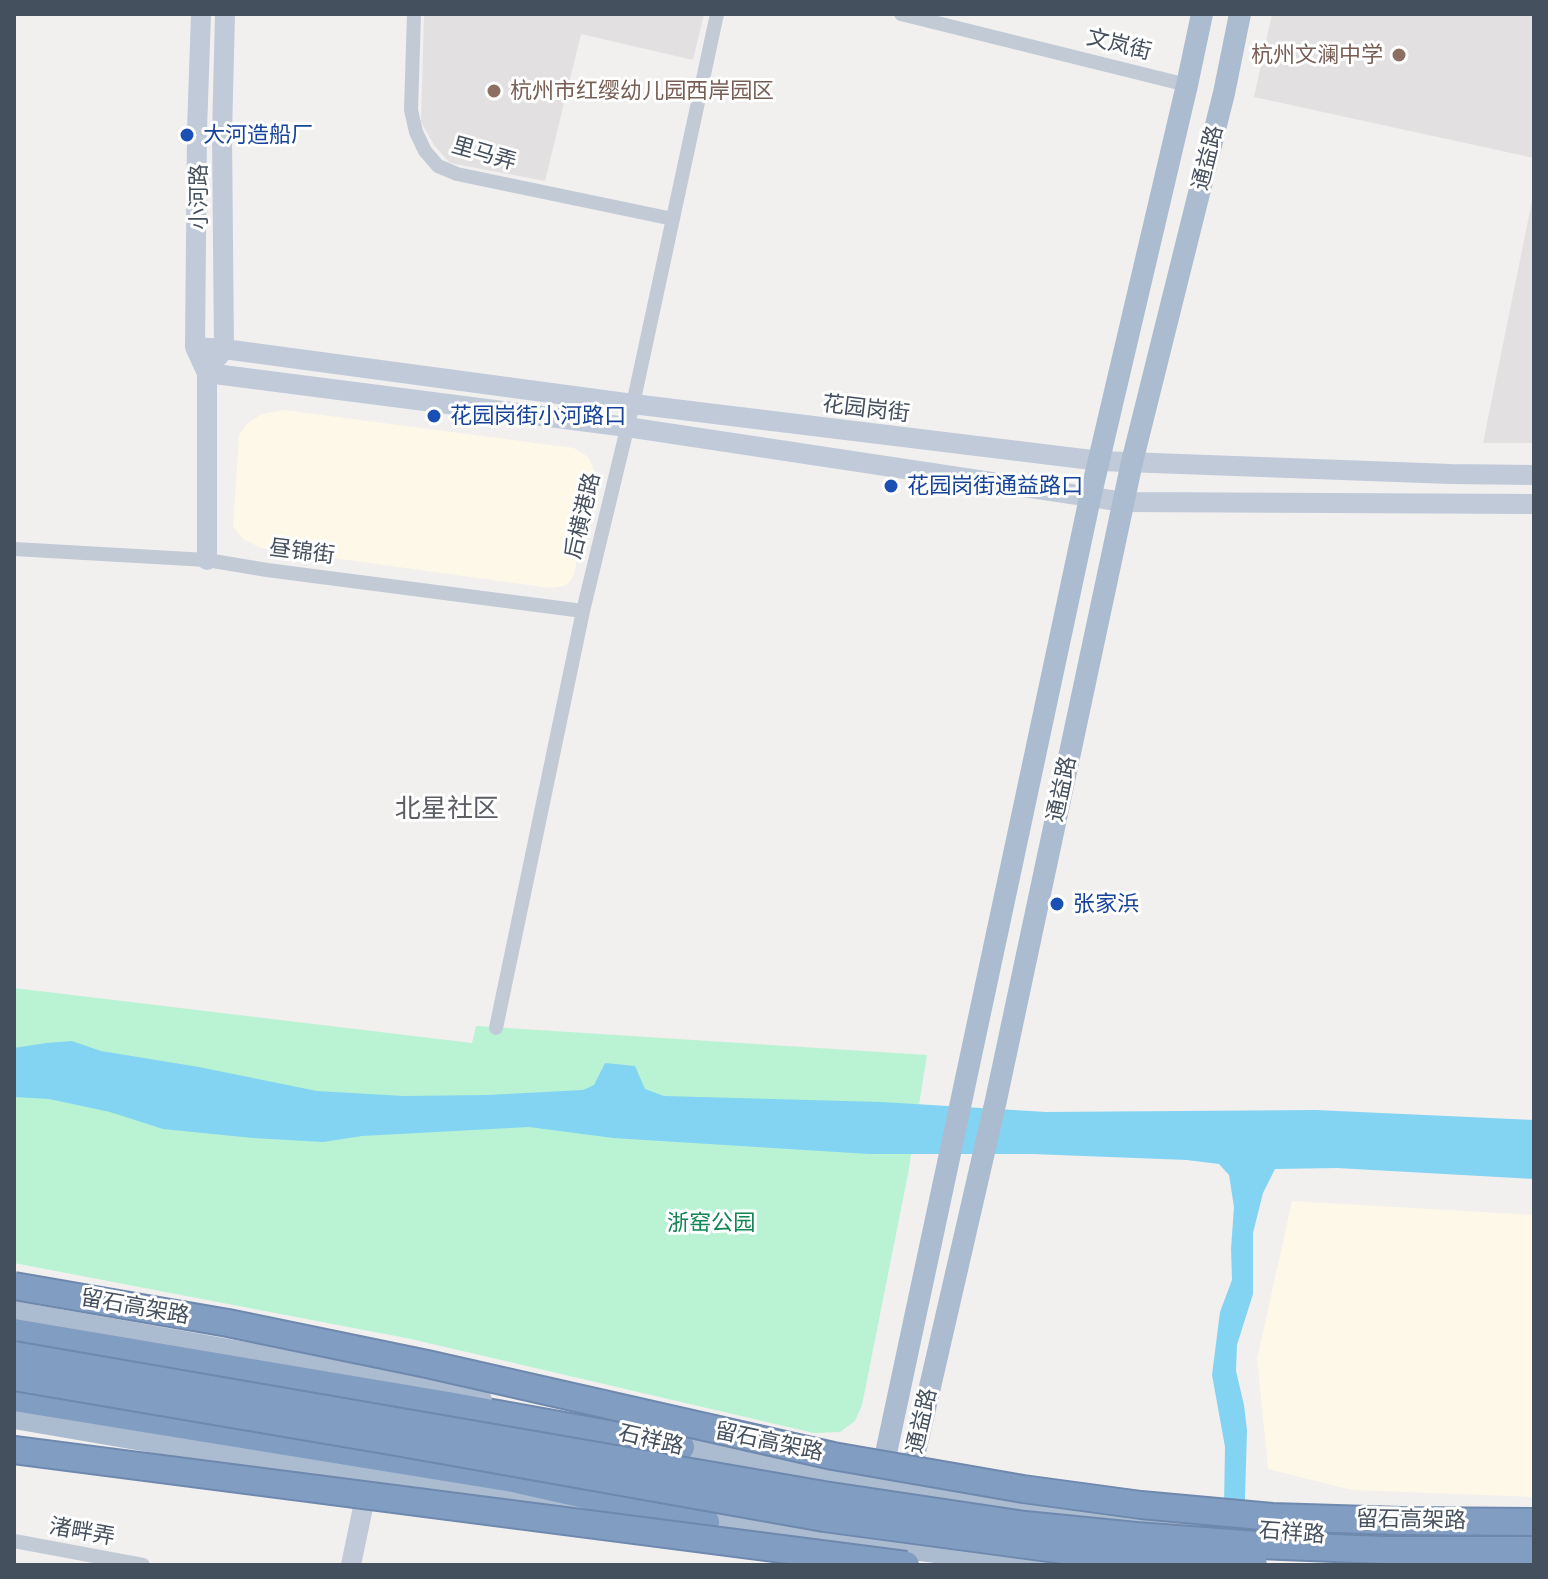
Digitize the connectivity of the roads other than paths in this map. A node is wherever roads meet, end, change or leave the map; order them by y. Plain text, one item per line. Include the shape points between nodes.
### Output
1 (201, 14) edge
2 (225, 14) edge
3 (414, 14) edge
4 (717, 14) edge
5 (901, 14) edge
6 (1202, 14) edge
7 (1240, 14) edge
8 (1187, 85) junction
9 (673, 219) junction
10 (195, 347) junction
11 (224, 349) junction
12 (207, 373) junction
13 (633, 404) junction
14 (627, 427) junction
15 (1100, 461) junction
16 (1132, 462) junction
17 (1534, 475) edge
18 (1090, 498) junction
19 (1124, 502) junction
20 (1534, 504) edge
21 (14, 549) edge
22 (207, 560) junction
23 (583, 611) junction
24 (496, 1028) dead end
25 (14, 1286) edge
26 (14, 1312) edge
27 (14, 1332) edge
28 (14, 1355) edge
29 (14, 1377) edge
30 (14, 1398) edge
31 (14, 1418) edge
32 (681, 1447) junction
33 (14, 1450) edge
34 (369, 1479) junction
35 (879, 1486) junction
36 (905, 1492) junction
37 (706, 1522) junction
38 (1534, 1522) edge
39 (1534, 1536) edge
40 (14, 1541) edge
41 (1534, 1550) edge
42 (862, 1554) edge
43 (896, 1559) edge
44 (143, 1565) edge
45 (351, 1565) edge
46 (1039, 1565) edge
47 (1254, 1565) edge

1 - 10 street, 小河路
2 - 11 street, 小河路
3 - 9 street, 里马弄 via 411,110 425,151 438,166
4 - 9 street, 后横港路
5 - 8 street, 文岚街
6 - 8 main road, 通益路
7 - 16 main road, 通益路
8 - 15 main road, 通益路
9 - 13 street, 后横港路
10 - 11 street, 花园岗街
10 - 12 street, 小河路
11 - 12 street
11 - 13 street, 花园岗街
12 - 14 street
12 - 22 street, 小河路
13 - 14 street, 后横港路
13 - 15 street, 花园岗街
14 - 18 street
14 - 23 street, 后横港路
15 - 16 street, 花园岗街
15 - 18 main road, 通益路
16 - 17 street, 花园岗街
16 - 19 main road, 通益路
18 - 19 street
18 - 35 main road, 通益路
19 - 20 street
19 - 36 main road, 通益路 via 996,1100
21 - 22 street, 昼锦街
22 - 23 street, 昼锦街
23 - 24 street, 后横港路
25 - 38 highway, 留石高架路, bridge via 243,1326 833,1456 1023,1489 1272,1517
26 - 32 main road, 石祥路 via 399,1380
27 - 32 highway
28 - 41 highway, 留石高架路, bridge via 1025,1525 1258,1545
29 - 47 highway, bridge via 838,1520 1116,1557
30 - 37 highway via 513,1479
31 - 34 main road
32 - 35 main road, 石祥路
33 - 43 highway, bridge
34 - 37 main road
34 - 45 street
35 - 36 main road, 石祥路
35 - 42 main road, 通益路
36 - 39 main road, 石祥路 via 1081,1514 1380,1540
36 - 43 main road, 通益路
37 - 42 main road
40 - 44 street, 渚畔弄
42 - 43 main road
43 - 46 main road

